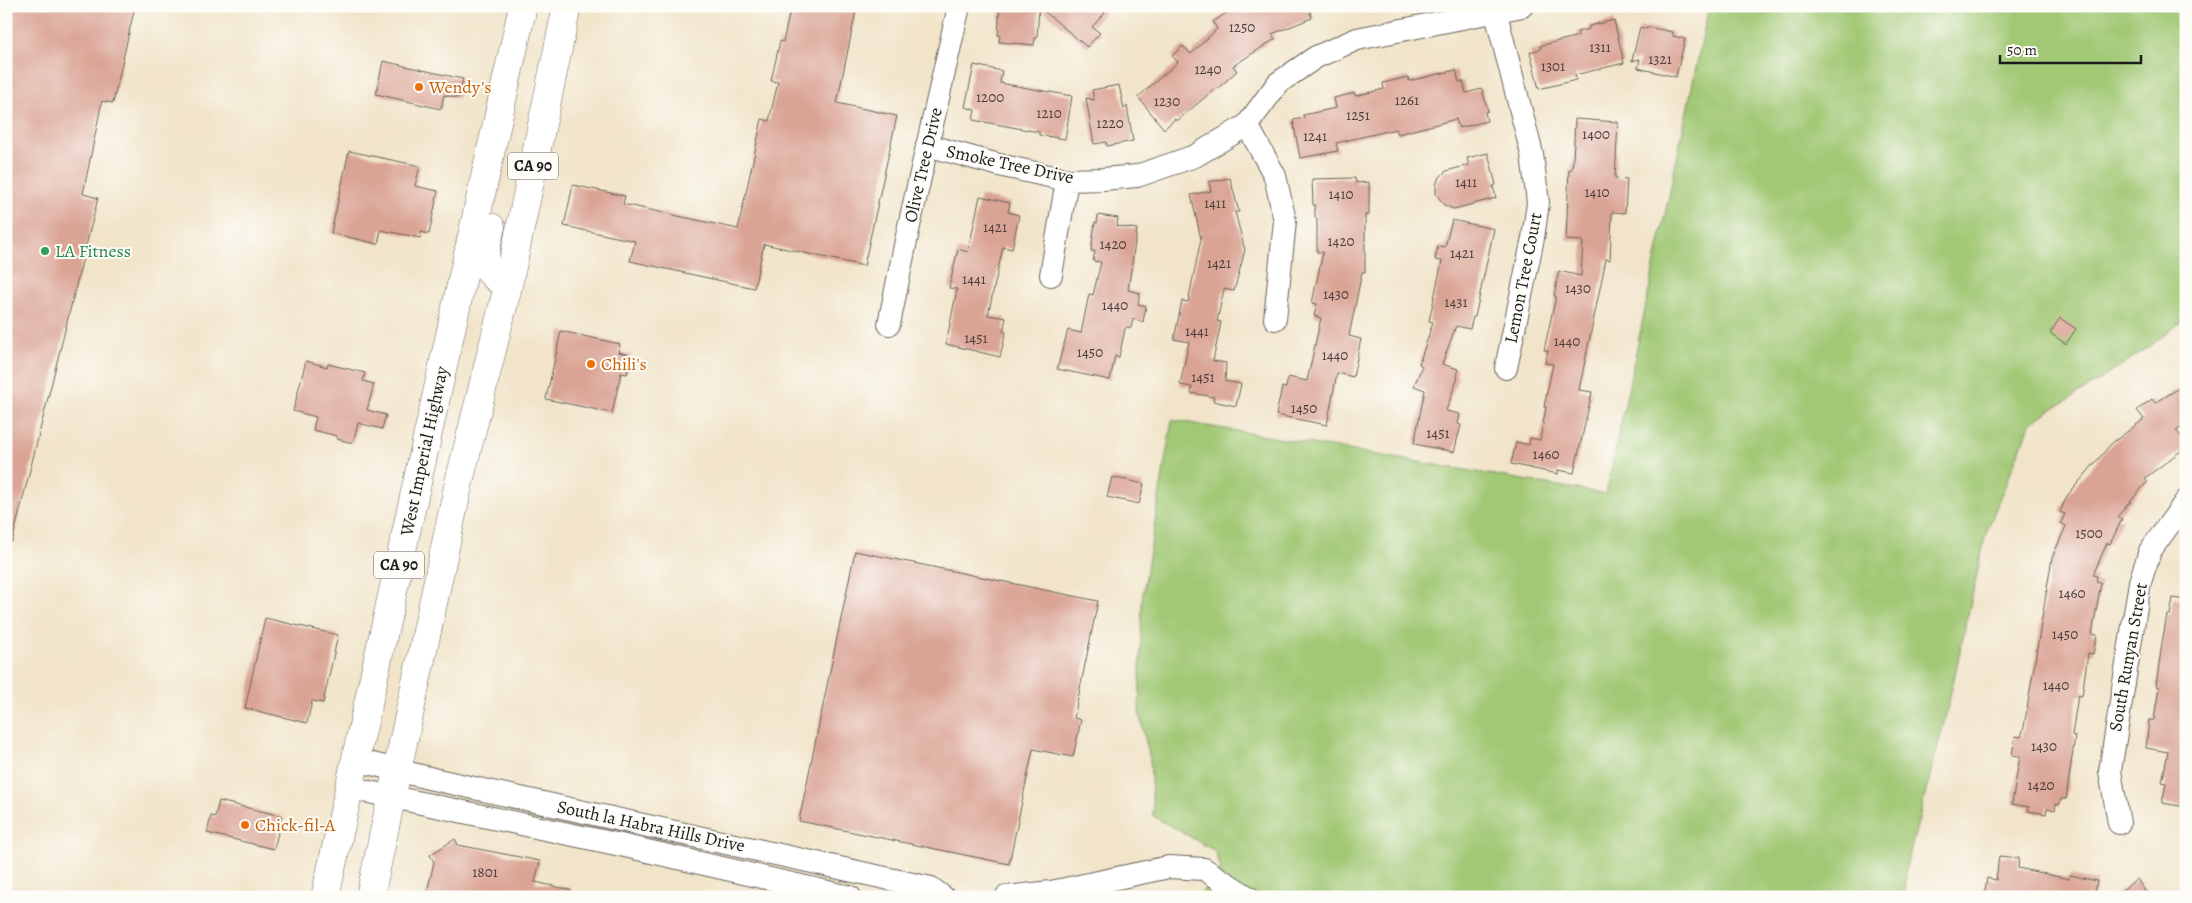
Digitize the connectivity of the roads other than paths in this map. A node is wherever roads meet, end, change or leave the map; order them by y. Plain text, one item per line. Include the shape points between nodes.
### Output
1 (523, 6) edge
2 (567, 6) edge
3 (959, 6) edge
4 (1522, 6) edge
5 (1495, 9) edge
6 (1247, 125) junction
7 (495, 132) junction
8 (927, 145) junction
9 (1068, 180) junction
10 (1051, 275) dead end
11 (508, 286) junction
12 (1275, 319) dead end
13 (889, 324) dead end
14 (1506, 368) dead end
15 (2182, 516) edge
16 (356, 760) junction
17 (398, 770) junction
18 (350, 788) junction
19 (392, 797) junction
20 (2119, 824) dead end
21 (325, 897) edge
22 (370, 897) edge
23 (850, 897) edge
24 (943, 897) edge
25 (1006, 897) edge
26 (1248, 897) edge

1 - 7 main road, West Imperial Highway / CA 90
2 - 11 main road, CA 90
3 - 8 street, Olive Tree Drive
4 - 5 street, Smoke Tree Drive
5 - 6 street, Smoke Tree Drive via 1357,39 1324,53 1278,83
5 - 14 street, Lemon Tree Court via 1532,154 1538,203
6 - 9 street, Smoke Tree Drive via 1195,156 1138,176
6 - 12 street via 1275,176 1286,221
7 - 11 main road via 503,138 508,150 484,261 495,279
7 - 16 main road, West Imperial Highway / CA 90
8 - 9 street, Smoke Tree Drive
8 - 13 street, Olive Tree Drive
9 - 10 street
11 - 17 main road, CA 90 via 460,482
15 - 20 street, South Runyan Street via 2150,551 2140,582 2110,771
16 - 17 street, South la Habra Hills Drive
16 - 18 main road, West Imperial Highway / CA 90
17 - 19 main road, CA 90
17 - 24 street, South la Habra Hills Drive via 931,888
18 - 19 street, South la Habra Hills Drive
18 - 21 main road, West Imperial Highway / CA 90
19 - 22 main road, CA 90
19 - 23 street, South la Habra Hills Drive
25 - 26 street via 1051,892 1169,867 1204,869

